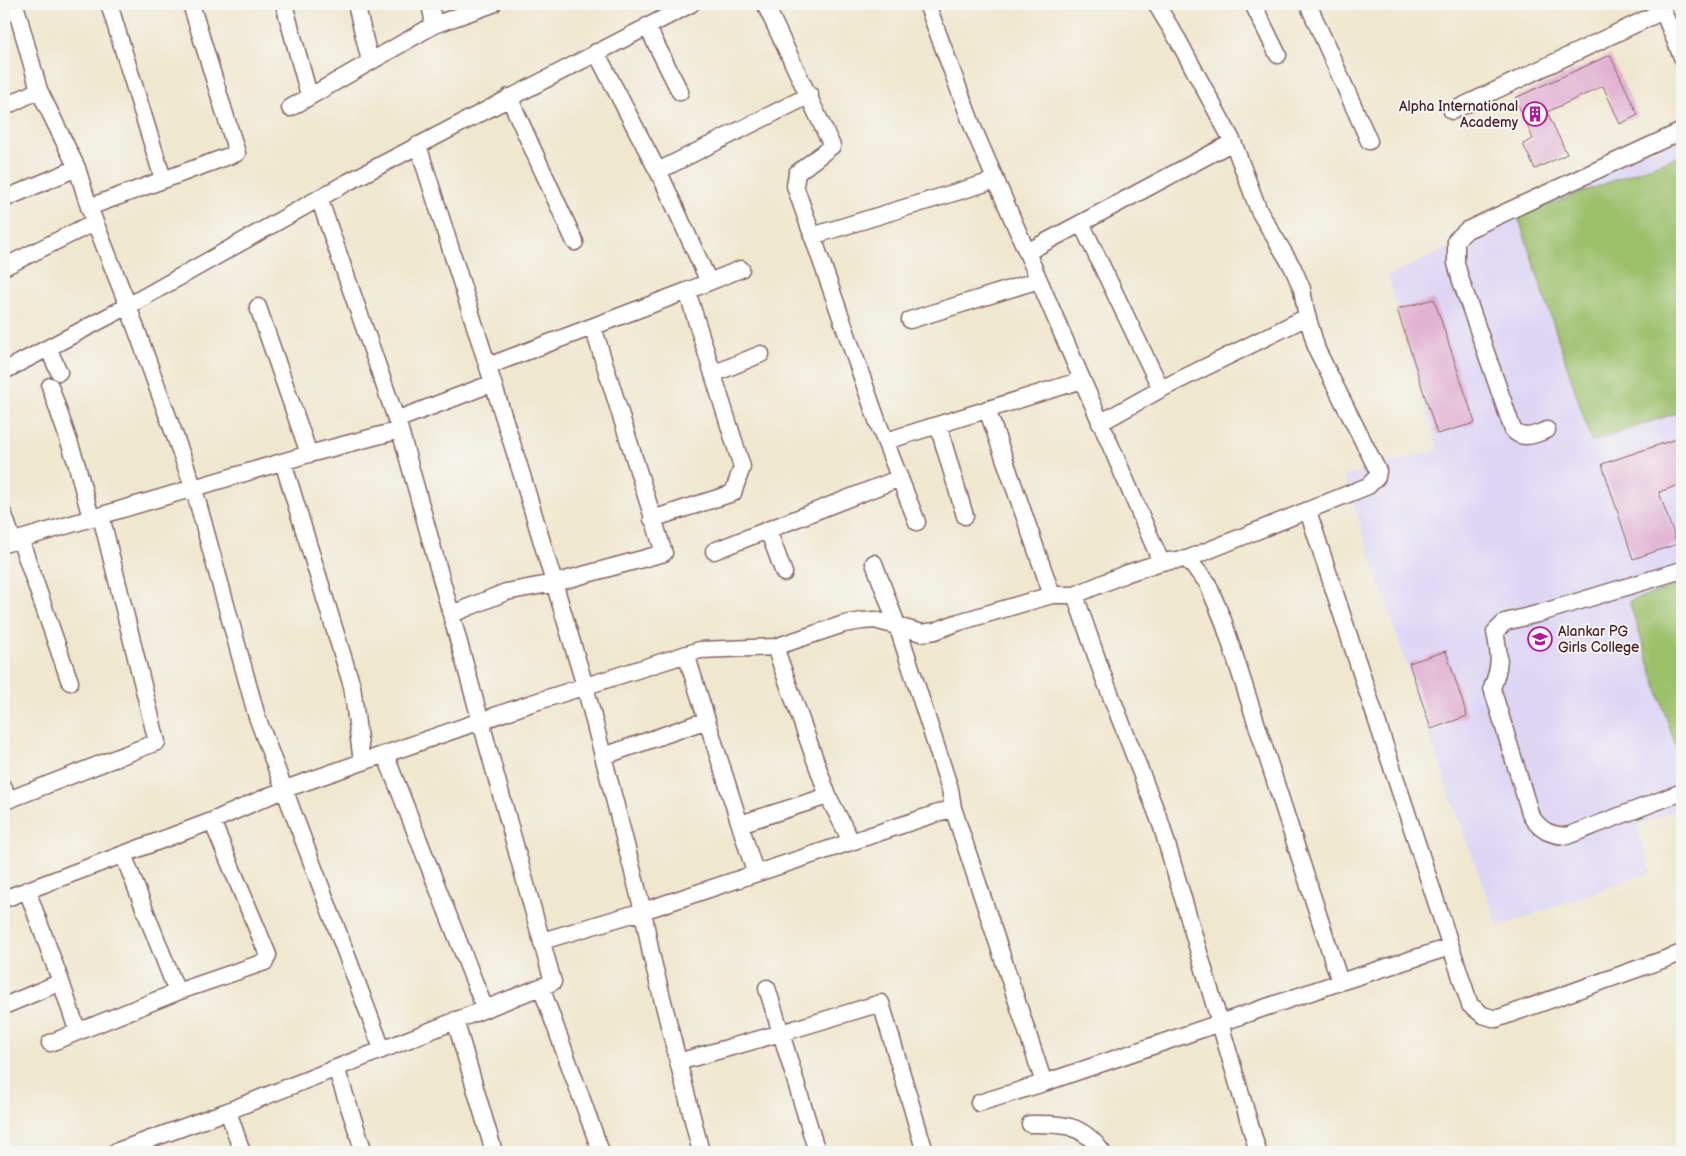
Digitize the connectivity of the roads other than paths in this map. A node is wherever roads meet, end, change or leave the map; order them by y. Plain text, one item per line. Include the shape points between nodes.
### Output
1 (15, 4) edge
2 (108, 4) edge
3 (191, 4) edge
4 (284, 4) edge
5 (356, 4) edge
6 (430, 4) edge
7 (493, 4) edge
8 (691, 4) edge
9 (764, 4) edge
10 (927, 4) edge
11 (1156, 4) edge
12 (1253, 4) edge
13 (1308, 4) edge
14 (1661, 7) edge
15 (434, 26) junction
16 (647, 26) junction
17 (596, 52) junction
18 (1278, 55) dead end
19 (1682, 57) edge
20 (370, 61) junction
21 (38, 90) junction
22 (680, 92) dead end
23 (309, 95) junction
24 (810, 95) junction
25 (509, 97) junction
26 (4, 107) edge
27 (290, 108) dead end
28 (1452, 111) dead end
29 (1682, 131) edge
30 (1369, 141) dead end
31 (1233, 142) junction
32 (418, 145) junction
33 (77, 168) junction
34 (658, 171) junction
35 (163, 179) junction
36 (996, 180) junction
37 (319, 198) junction
38 (4, 199) edge
39 (89, 207) junction
40 (95, 222) junction
41 (1081, 223) junction
42 (812, 236) junction
43 (575, 242) dead end
44 (1026, 252) junction
45 (4, 267) edge
46 (741, 269) dead end
47 (1039, 280) junction
48 (708, 282) junction
49 (687, 291) junction
50 (128, 306) junction
51 (258, 307) dead end
52 (1307, 317) junction
53 (910, 320) dead end
54 (593, 327) junction
55 (48, 348) junction
56 (761, 354) dead end
57 (488, 366) junction
58 (4, 371) edge
59 (713, 374) junction
60 (1082, 380) junction
61 (493, 383) junction
62 (1162, 389) junction
63 (987, 409) junction
64 (1100, 423) junction
65 (398, 425) junction
66 (938, 425) junction
67 (1548, 430) dead end
68 (886, 441) junction
69 (309, 454) junction
70 (283, 462) junction
71 (900, 478) junction
72 (194, 489) junction
73 (1308, 511) junction
74 (4, 515) edge
75 (965, 516) dead end
76 (96, 517) junction
77 (652, 519) junction
78 (917, 522) dead end
79 (768, 530) junction
80 (12, 542) edge
81 (714, 551) dead end
82 (1187, 558) junction
83 (874, 562) dead end
84 (1161, 562) junction
85 (1682, 570) edge
86 (784, 573) dead end
87 (554, 583) junction
88 (1052, 595) junction
89 (1075, 595) junction
90 (452, 614) junction
91 (897, 625) junction
92 (774, 647) junction
93 (686, 654) junction
94 (70, 682) dead end
95 (585, 686) junction
96 (707, 720) junction
97 (481, 722) junction
98 (385, 754) junction
99 (604, 756) junction
100 (362, 762) junction
101 (4, 788) edge
102 (285, 788) junction
103 (1682, 792) edge
104 (828, 796) junction
105 (953, 808) junction
106 (212, 821) junction
107 (740, 824) junction
108 (851, 841) junction
109 (123, 854) junction
110 (755, 872) junction
111 (27, 890) junction
112 (4, 899) edge
113 (643, 911) junction
114 (542, 941) junction
115 (1450, 947) junction
116 (1682, 953) edge
117 (62, 982) junction
118 (1340, 982) junction
119 (541, 987) junction
120 (767, 988) dead end
121 (177, 992) junction
122 (4, 1006) edge
123 (486, 1009) junction
124 (455, 1020) junction
125 (1222, 1024) junction
126 (82, 1030) junction
127 (781, 1033) junction
128 (50, 1043) dead end
129 (382, 1049) junction
130 (678, 1062) junction
131 (336, 1068) junction
132 (1044, 1084) junction
133 (979, 1103) dead end
134 (228, 1111) junction
135 (1030, 1124) dead end
136 (116, 1152) edge
137 (242, 1152) edge
138 (364, 1152) edge
139 (494, 1152) edge
140 (601, 1152) edge
141 (702, 1152) edge
142 (817, 1152) edge
143 (925, 1152) edge
144 (1102, 1152) edge
145 (1258, 1152) edge

1 - 21 street
2 - 35 street
3 - 35 street via 237,153
4 - 23 street
5 - 20 street
6 - 15 street
7 - 15 street
8 - 16 street
9 - 24 street
10 - 36 street
11 - 31 street
12 - 18 street
13 - 30 street
14 - 19 street
14 - 28 street
15 - 20 street
16 - 17 street
16 - 22 street
17 - 25 street
17 - 34 street
20 - 23 street
21 - 26 street
21 - 33 street
23 - 27 street
24 - 34 street
24 - 42 street via 832,146 797,173 794,186
25 - 32 street
25 - 43 street
29 - 67 street via 1467,230 1456,240 1460,278 1513,430 1527,436
31 - 41 street
31 - 52 street via 1259,211 1302,289
32 - 37 street
32 - 57 street
33 - 38 street
33 - 39 street
34 - 48 street
35 - 39 street
36 - 42 street
36 - 44 street
37 - 50 street
37 - 65 street
39 - 40 street
40 - 45 street
40 - 50 street
41 - 44 street
41 - 62 street
42 - 68 street
44 - 47 street
46 - 48 street
47 - 53 street
47 - 60 street
48 - 49 street
49 - 54 street
49 - 59 street
50 - 55 street
50 - 72 street
51 - 69 street
52 - 62 street
52 - 73 street via 1317,350 1378,471 1368,486
54 - 57 street
54 - 77 street
55 - 58 street
55 - 76 street via 76,462
56 - 59 street
57 - 61 street
59 - 77 street via 742,467 733,493
60 - 63 street
60 - 64 street
61 - 65 street
61 - 87 street
62 - 64 street
63 - 66 street
63 - 88 street
64 - 84 street
65 - 69 street
65 - 90 street
66 - 68 street
66 - 75 street
68 - 71 street
69 - 70 street
70 - 72 street
70 - 100 street via 352,686
71 - 78 street
71 - 79 street
72 - 76 street
72 - 102 street via 257,717
73 - 82 street
73 - 115 street
74 - 80 street
76 - 80 street
76 - 101 street via 157,742 8,800
77 - 87 street via 664,553
79 - 81 street
79 - 86 street
80 - 94 street
82 - 84 street
82 - 118 street via 1207,582 1223,620
83 - 91 street
84 - 89 street
85 - 103 street via 1505,622 1495,632 1500,657 1492,688 1531,816 1538,827 1552,835 1567,836
87 - 90 street via 506,592
87 - 95 street
88 - 89 street
88 - 91 street via 935,631 922,633
89 - 125 street via 1161,824
90 - 97 street
91 - 92 street via 875,620 844,624
91 - 105 street via 950,789
92 - 93 street via 700,650
92 - 104 street
93 - 95 street
93 - 96 street
95 - 97 street
95 - 99 street
96 - 99 street
96 - 107 street
97 - 98 street
97 - 114 street
98 - 100 street
98 - 123 street
99 - 113 street
100 - 102 street
102 - 106 street
102 - 129 street
104 - 107 street
104 - 108 street
105 - 108 street
105 - 132 street
106 - 109 street
106 - 121 street via 268,955 265,962
107 - 110 street
108 - 110 street
109 - 111 street
109 - 121 street
110 - 113 street
111 - 112 street
111 - 117 street
113 - 114 street
113 - 130 street
114 - 119 street via 553,982
115 - 116 street via 1470,1005 1484,1016 1496,1019
115 - 118 street
117 - 122 street
117 - 126 street via 74,1024
118 - 125 street
119 - 123 street
119 - 140 street
120 - 127 street
121 - 126 street
123 - 124 street
124 - 129 street
124 - 139 street
125 - 132 street
125 - 145 street
126 - 128 street
127 - 130 street
127 - 142 street
127 - 143 street via 881,1003
129 - 131 street
130 - 141 street
131 - 134 street
131 - 138 street
132 - 133 street
134 - 136 street
134 - 137 street
135 - 144 street via 1063,1124 1081,1131 1093,1139

